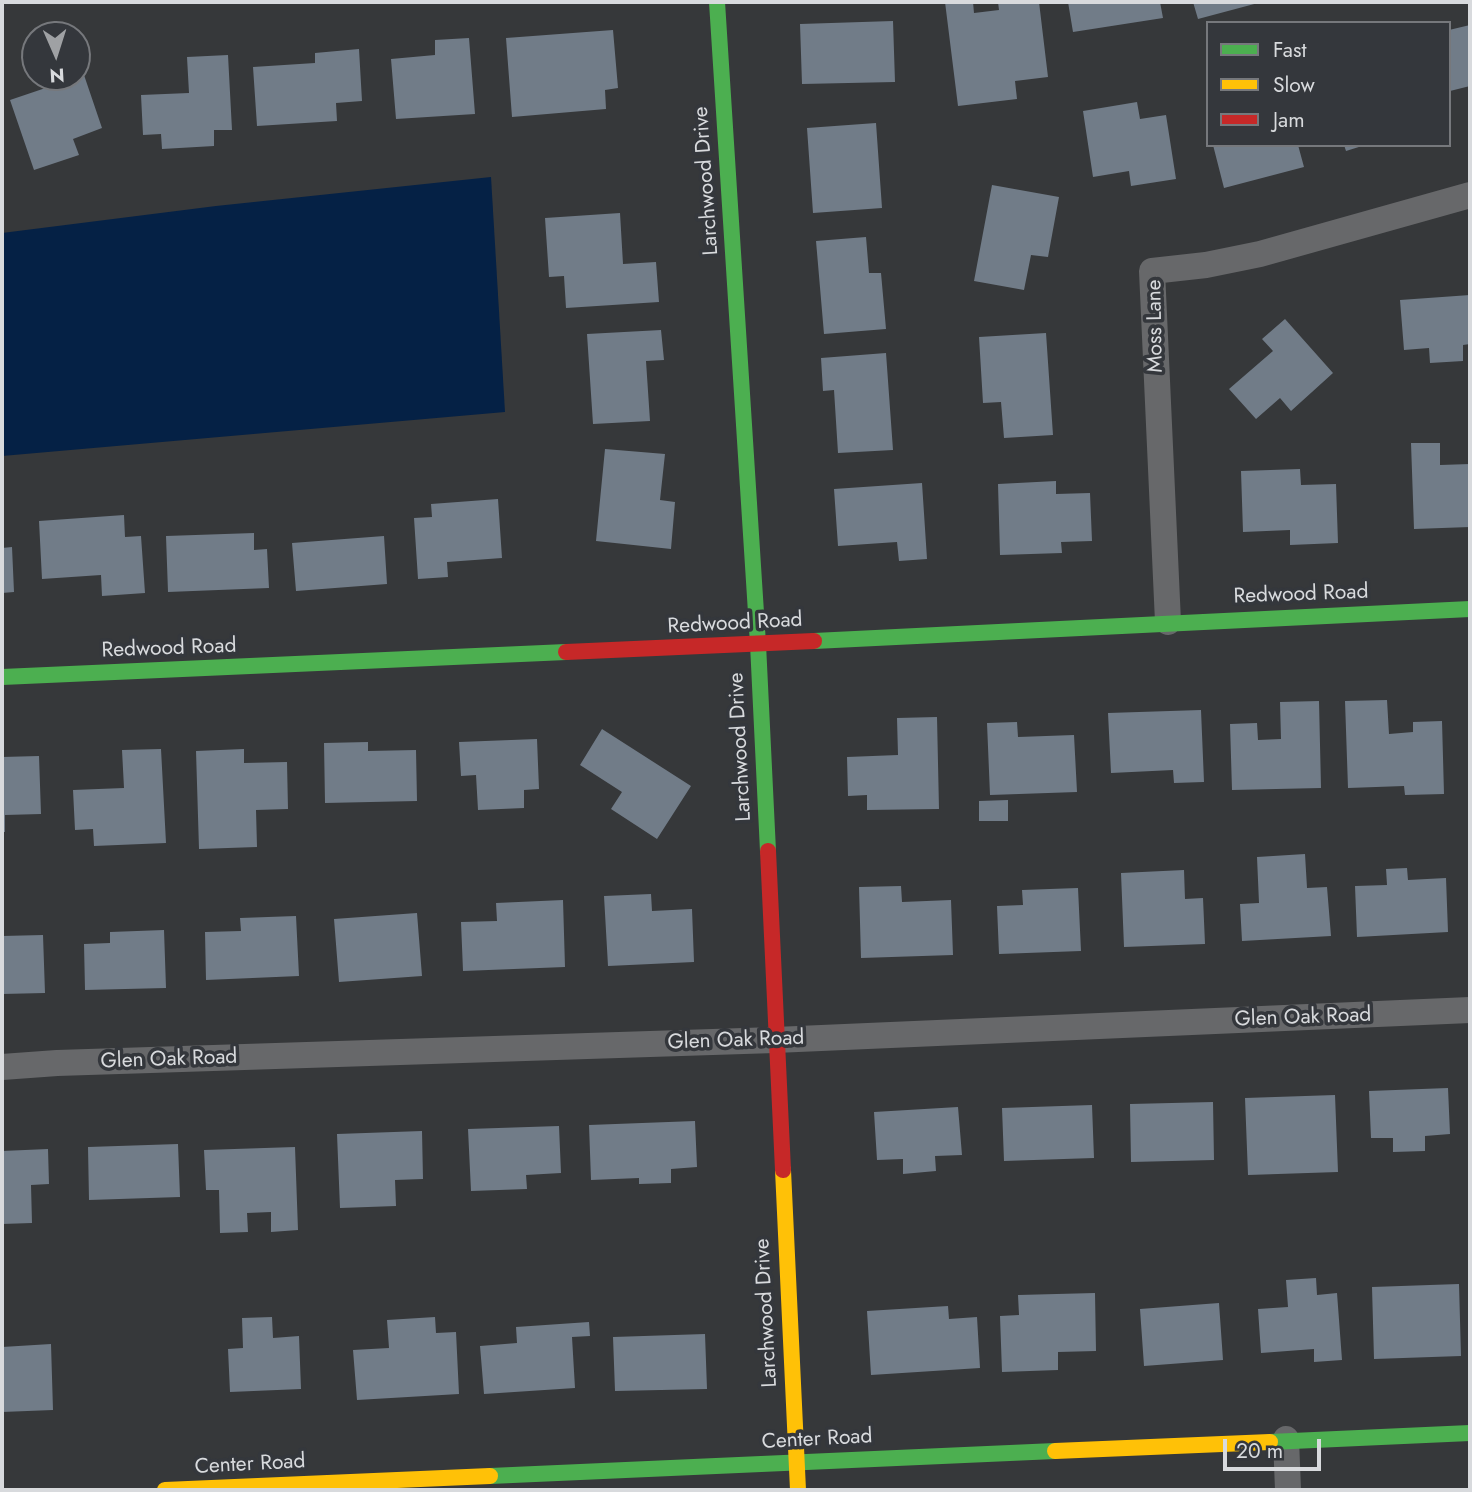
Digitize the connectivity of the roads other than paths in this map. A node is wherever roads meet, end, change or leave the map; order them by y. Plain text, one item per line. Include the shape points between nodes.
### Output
1 (717, 2) edge
2 (1470, 195) edge
3 (1470, 609) edge
4 (1168, 622) junction
5 (758, 644) junction
6 (2, 677) edge
7 (1470, 1010) edge
8 (775, 1040) junction
9 (2, 1067) edge
10 (1470, 1433) edge
11 (1286, 1439) junction
12 (795, 1462) junction
13 (165, 1490) edge
14 (798, 1490) edge
15 (1288, 1490) edge

1 - 5 street, Larchwood Drive
2 - 4 street, Moss Lane via 1260,254 1152,271
3 - 4 street, Redwood Road
4 - 5 street, Redwood Road
5 - 6 street, Redwood Road
5 - 8 street, Larchwood Drive
7 - 8 street, Glen Oak Road
8 - 9 street, Glen Oak Road
8 - 12 street, Larchwood Drive
10 - 11 street, Center Road
11 - 12 street, Center Road
11 - 15 street
12 - 13 street, Center Road
12 - 14 street, Larchwood Drive

